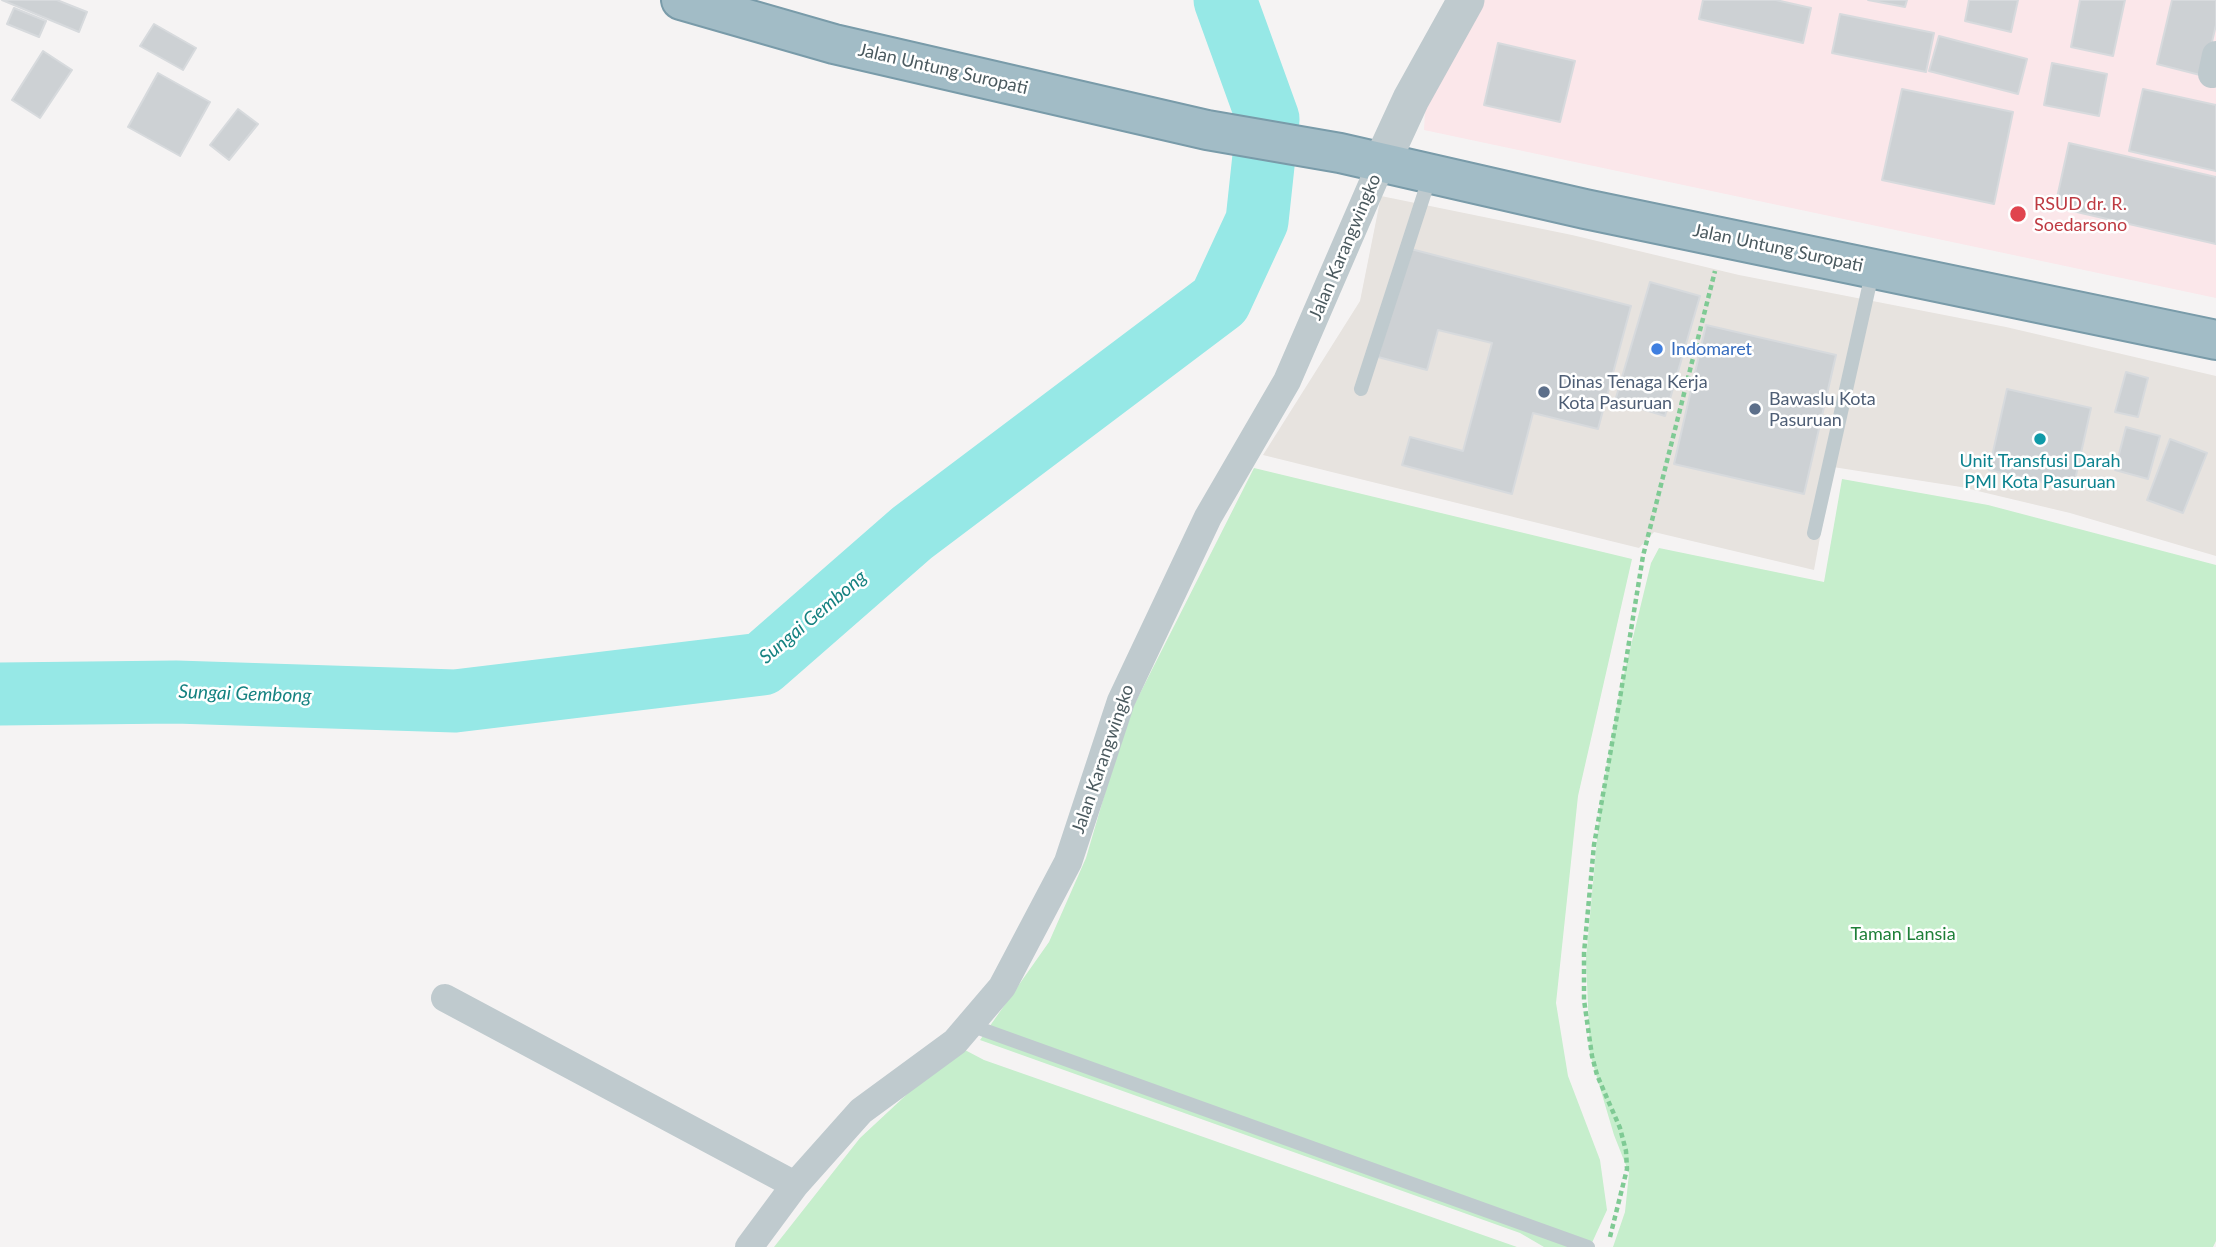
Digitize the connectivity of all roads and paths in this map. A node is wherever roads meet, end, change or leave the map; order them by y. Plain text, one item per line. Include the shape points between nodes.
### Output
1 (681, 0) edge
2 (1466, 0) edge
3 (1381, 164) junction
4 (1430, 175) junction
5 (1724, 236) junction
6 (1874, 268) junction
7 (2216, 340) edge
8 (1361, 389) dead end
9 (1814, 533) dead end
10 (445, 998) dead end
11 (970, 1025) junction
12 (795, 1185) junction
13 (749, 1247) edge
14 (1588, 1247) edge
15 (1607, 1247) edge

1 - 3 highway, Jalan Untung Suropati via 834,44 1207,130
2 - 3 street
3 - 4 highway, Jalan Untung Suropati
3 - 11 street, Jalan Karangwingko via 1287,381 1208,517 1121,701 1068,862 1002,987
4 - 5 highway, Jalan Untung Suropati
4 - 8 lane
5 - 6 highway, Jalan Untung Suropati
5 - 15 path via 1643,556 1594,845 1584,1000 1594,1065 1620,1128 1627,1169
6 - 7 highway, Jalan Untung Suropati
6 - 9 lane
10 - 12 street
11 - 12 street, Jalan Karangwingko via 955,1042 861,1111
11 - 14 lane
12 - 13 street, Jalan Karangwingko

